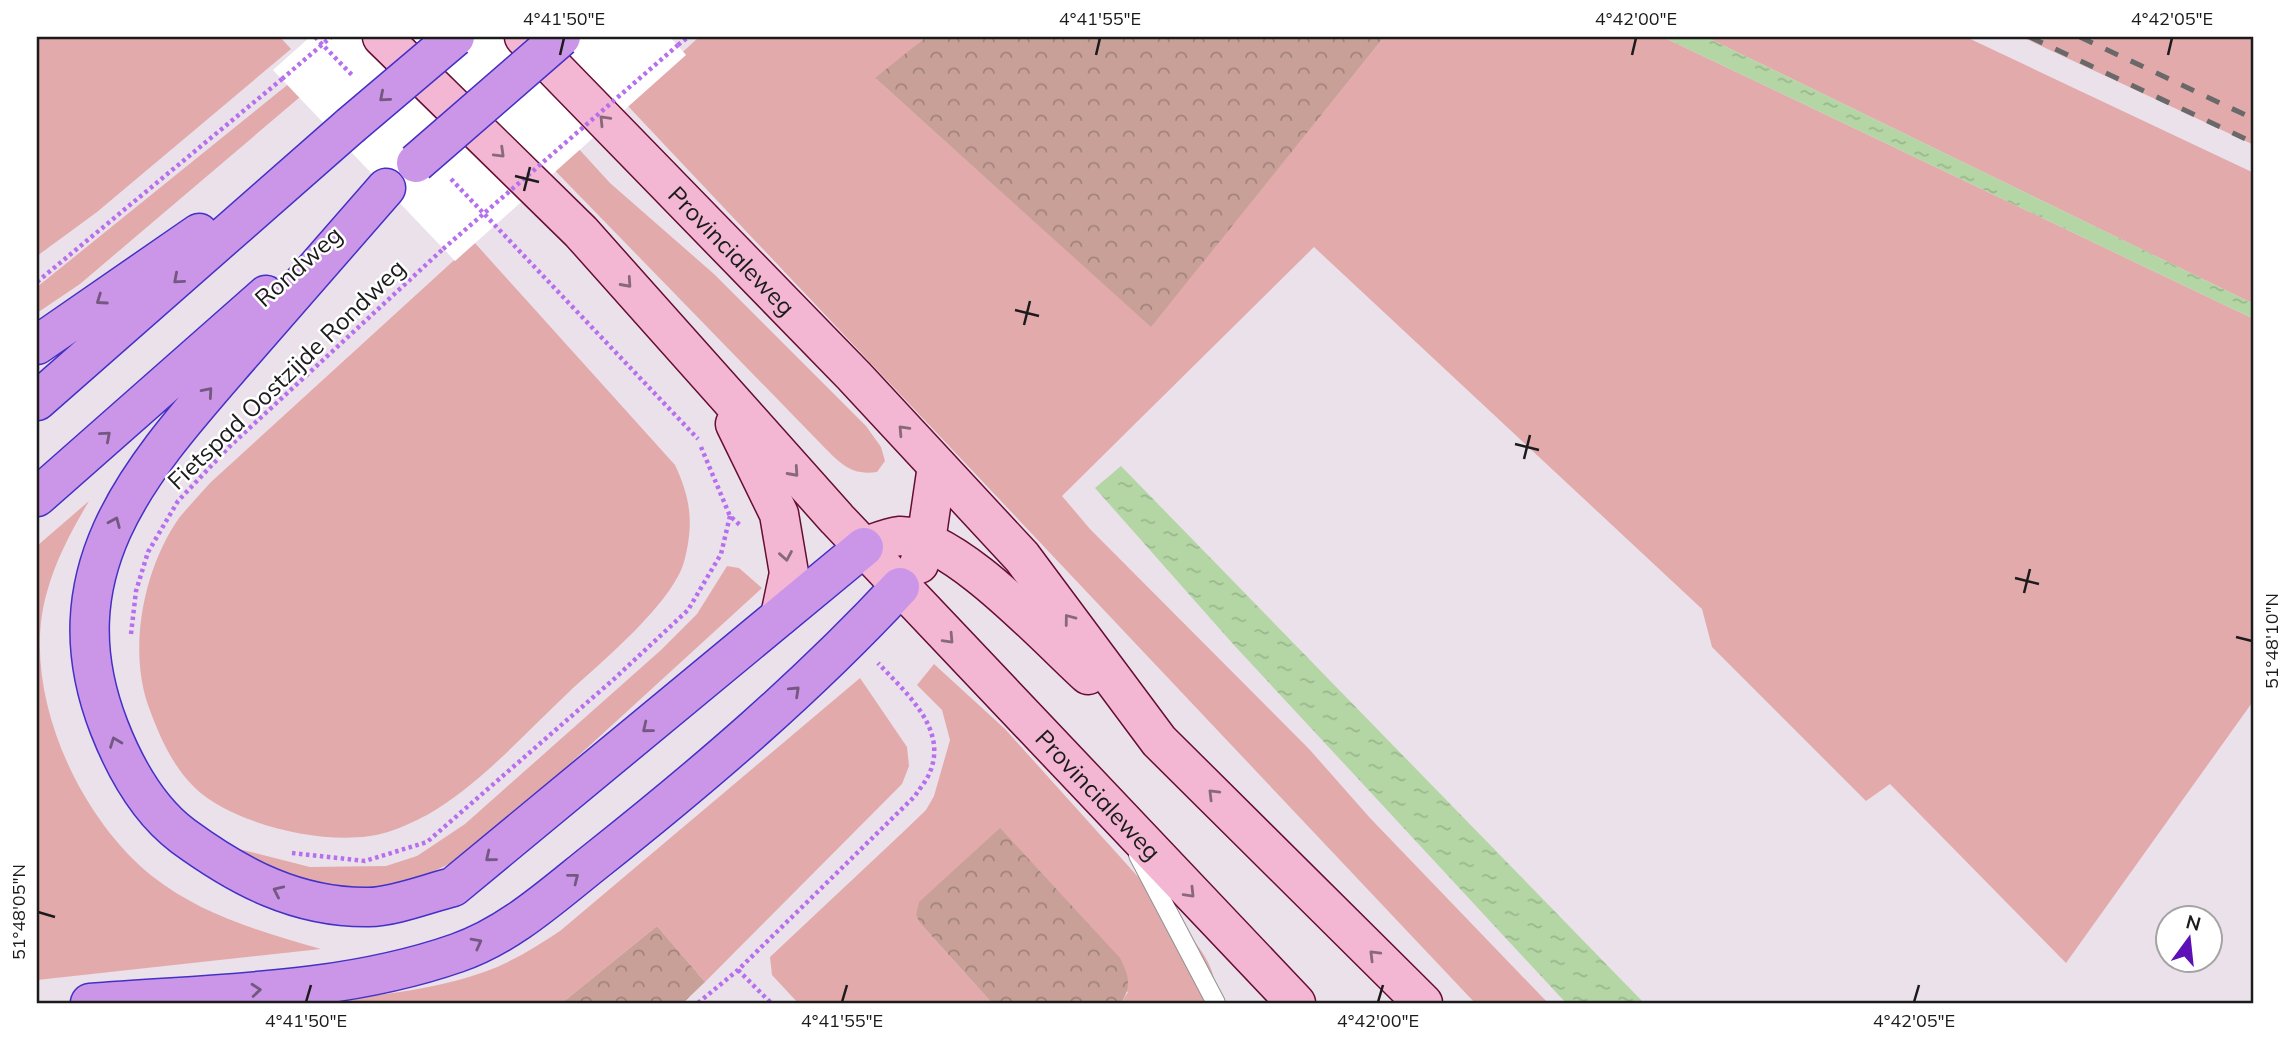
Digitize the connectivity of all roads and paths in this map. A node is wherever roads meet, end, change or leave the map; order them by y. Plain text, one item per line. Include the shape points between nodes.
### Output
1 (315, 37) edge
2 (331, 37) edge
3 (382, 37) edge
4 (454, 37) edge
5 (524, 37) edge
6 (561, 37) edge
7 (688, 37) edge
8 (362, 86) dead end
9 (339, 136) junction
10 (447, 175) dead end
11 (386, 188) junction
12 (37, 282) edge
13 (37, 345) edge
14 (714, 381) junction
15 (37, 401) edge
16 (937, 466) junction
17 (37, 497) edge
18 (926, 541) junction
19 (864, 547) junction
20 (900, 587) junction
21 (780, 616) junction
22 (131, 638) dead end
23 (919, 708) dead end
24 (1159, 741) junction
25 (1121, 821) junction
26 (288, 853) dead end
27 (738, 970) junction
28 (90, 1003) edge
29 (698, 1003) edge
30 (771, 1003) edge
31 (1216, 1003) edge
32 (1296, 1003) edge
33 (1423, 1003) edge

1 - 8 path
2 - 12 path, bridge
3 -> 14 main road, Provincialeweg via 581,232
4 -> 9 highway, bridge
16 -> 5 main road, Provincialeweg
6 - 11 highway, Rondweg, bridge
7 - 22 path, Fietspad Oostzijde Rondweg, bridge via 443,249 177,501 148,552 136,591
9 -> 13 highway
9 -> 15 highway
10 - 26 path via 696,435 730,516 721,554 688,610 427,842 365,860
17 -> 11 highway, Rondweg
21 -> 11 highway via 453,887 371,907 290,896 227,868 168,825 125,767 101,706 89,622 103,551 122,506 164,444
14 -> 19 main road, Provincialeweg
14 -> 21 main road, Provincialeweg via 779,514 789,573
16 - 18 main road
24 -> 16 main road, Provincialeweg via 1022,556
18 - 19 main road, Provincialeweg via 899,536
18 - 20 main road via 918,565
18 - 24 main road, Provincialeweg via 962,561
19 - 20 main road, Provincialeweg
19 - 21 highway
20 -> 25 main road, Provincialeweg
28 -> 20 highway via 354,981 458,953 520,920 663,808 755,729
23 - 27 path via 932,729 934,749 931,771 915,796
33 -> 24 main road, Provincialeweg
25 - 31 lane
25 -> 32 main road, Provincialeweg
27 - 29 path
27 - 30 path

